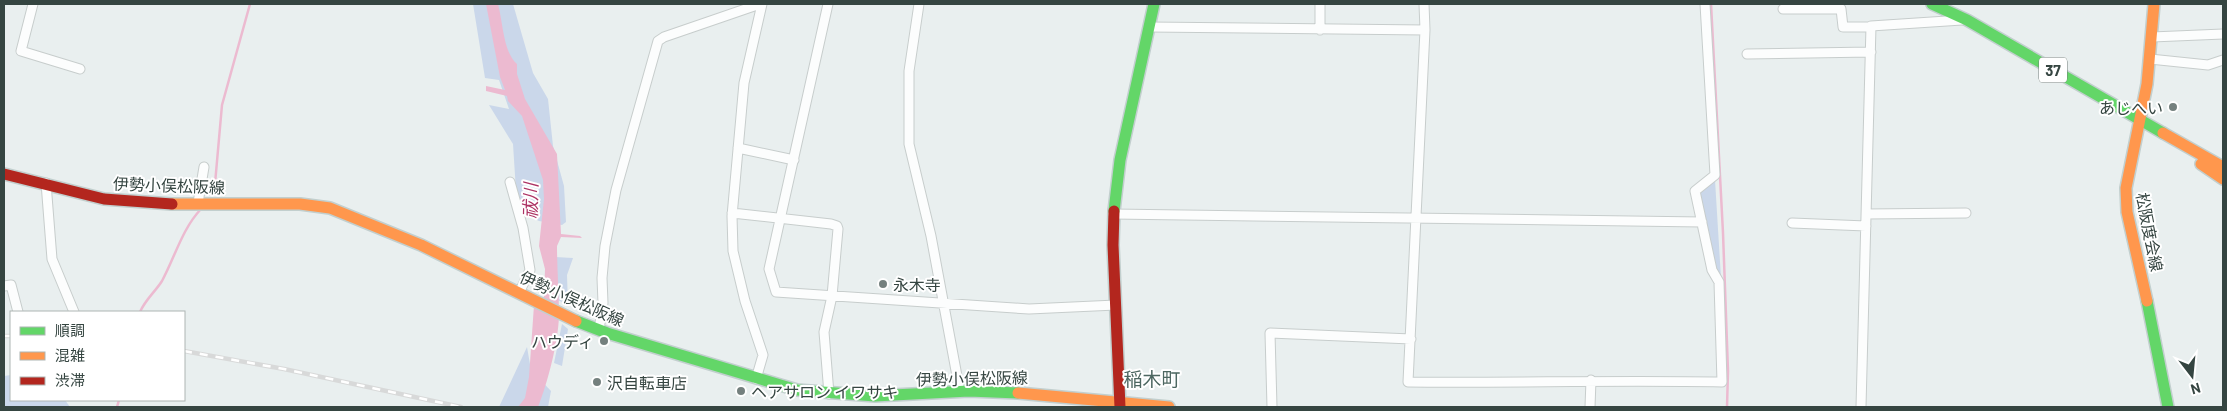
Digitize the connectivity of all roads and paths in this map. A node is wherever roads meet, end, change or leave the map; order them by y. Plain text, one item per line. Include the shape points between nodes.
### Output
1 (33, 4) edge
2 (761, 4) edge
3 (828, 4) edge
4 (919, 4) edge
5 (1154, 4) edge
6 (1320, 4) edge
7 (1424, 4) edge
8 (1705, 4) edge
9 (1932, 4) edge
10 (2154, 4) edge
11 (1783, 9) dead end
12 (1966, 20) junction
13 (1872, 26) junction
14 (1149, 27) junction
15 (1320, 30) junction
16 (1425, 30) junction
17 (2223, 34) edge
18 (2152, 36) junction
19 (1871, 52) junction
20 (1747, 54) dead end
21 (2150, 59) junction
22 (2223, 60) edge
23 (80, 69) dead end
24 (2140, 119) junction
25 (738, 148) junction
26 (794, 160) junction
27 (204, 167) dead end
28 (2223, 167) edge
29 (4, 174) edge
30 (2223, 179) edge
31 (510, 182) dead end
32 (46, 183) junction
33 (198, 203) junction
34 (732, 213) junction
35 (1966, 213) dead end
36 (1113, 214) junction
37 (1867, 214) junction
38 (1416, 217) junction
39 (782, 218) junction
40 (1702, 222) junction
41 (1792, 223) dead end
42 (1866, 226) junction
43 (4, 286) edge
44 (520, 294) junction
45 (832, 296) junction
46 (943, 304) junction
47 (1116, 305) junction
48 (18, 311) edge
49 (74, 311) edge
50 (599, 330) junction
51 (1411, 339) junction
52 (756, 379) junction
53 (1591, 380) junction
54 (960, 392) junction
55 (829, 394) junction
56 (1120, 405) edge
57 (1169, 407) edge
58 (1272, 407) edge
59 (1590, 407) edge
60 (1861, 407) edge
61 (2168, 407) edge

1 - 23 street via 21,51
2 - 25 street via 744,83
2 - 50 street via 658,41 616,190 605,246
3 - 26 street
4 - 46 street via 909,71 910,144
5 - 14 main road
6 - 15 street
7 - 16 street
8 - 40 street via 1714,175 1695,191
9 - 12 main road, 37
10 - 18 main road, 松阪度会線
11 - 13 street via 1841,9 1842,27
12 - 13 street
12 - 24 main road, 37
13 - 19 street
14 - 15 street
14 - 36 main road via 1120,160
15 - 16 street
16 - 38 street
17 - 18 street
18 - 21 main road, 松阪度会線
19 - 20 street
19 - 37 street
21 - 22 street via 2208,65
21 - 24 main road, 松阪度会線
24 - 28 main road, 37
24 - 30 main road, 37
24 - 61 main road, 松阪度会線 via 2128,170 2126,200
25 - 26 street
25 - 34 street
26 - 39 street
27 - 33 street
29 - 32 main road, 伊勢小俣松阪線
31 - 44 street via 530,270
32 - 33 main road, 伊勢小俣松阪線 via 104,199 160,204
32 - 49 street via 52,260
33 - 44 main road, 伊勢小俣松阪線 via 325,206 412,241
34 - 39 street
34 - 52 street via 733,250 763,355
35 - 37 street
36 - 38 street
36 - 47 main road
37 - 42 street
38 - 40 street
38 - 51 street
39 - 45 street via 837,226
39 - 45 street via 769,269 776,292
40 - 53 street via 1712,270 1719,282 1722,382
41 - 42 street
42 - 60 street
43 - 48 street via 11,285
44 - 50 main road, 伊勢小俣松阪線
45 - 46 street
45 - 55 street via 824,332
46 - 47 street via 1029,309
46 - 54 street
47 - 56 main road
50 - 52 main road, 伊勢小俣松阪線
51 - 53 street via 1408,382
51 - 58 street via 1270,333
52 - 55 main road, 伊勢小俣松阪線 via 797,390
53 - 59 street
54 - 55 main road, 伊勢小俣松阪線 via 889,396
54 - 56 main road, 伊勢小俣松阪線 via 1031,393
56 - 57 main road, 伊勢小俣松阪線

